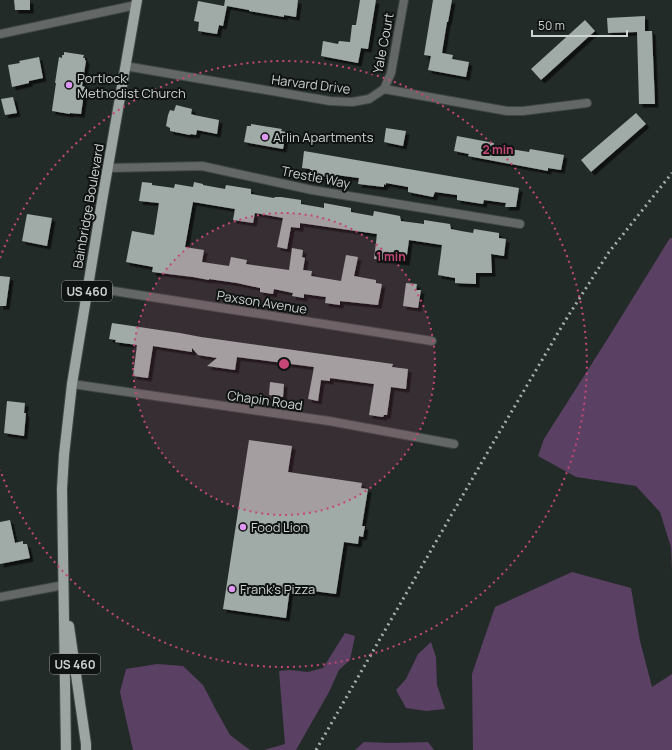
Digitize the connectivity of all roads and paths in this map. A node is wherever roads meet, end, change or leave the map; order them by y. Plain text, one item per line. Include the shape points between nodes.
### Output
1 (404, 0) edge
2 (136, 2) edge
3 (0, 34) edge
4 (125, 66) junction
5 (384, 89) junction
6 (587, 103) dead end
7 (108, 168) junction
8 (520, 224) dead end
9 (88, 287) junction
10 (432, 341) dead end
11 (72, 384) junction
12 (454, 444) dead end
13 (64, 584) junction
14 (0, 597) edge
15 (66, 750) edge
16 (86, 750) edge

1 - 5 street, Yale Court via 391,73
2 - 3 street
2 - 4 main road, Bainbridge Boulevard / US 460
4 - 5 street, Harvard Drive via 330,101 352,102 369,99
4 - 7 main road, Bainbridge Boulevard / US 460
5 - 6 street via 507,111
7 - 8 street, Trestle Way via 202,166 312,190
7 - 9 main road, Bainbridge Boulevard / US 460
9 - 10 street, Paxson Avenue
9 - 11 main road, Bainbridge Boulevard / US 460
11 - 12 street, Chapin Road via 293,416
11 - 13 main road, Bainbridge Boulevard / US 460 via 62,489
13 - 14 street
13 - 15 main road, Bainbridge Boulevard / US 460
13 - 16 main road, Bainbridge Boulevard / US 460

